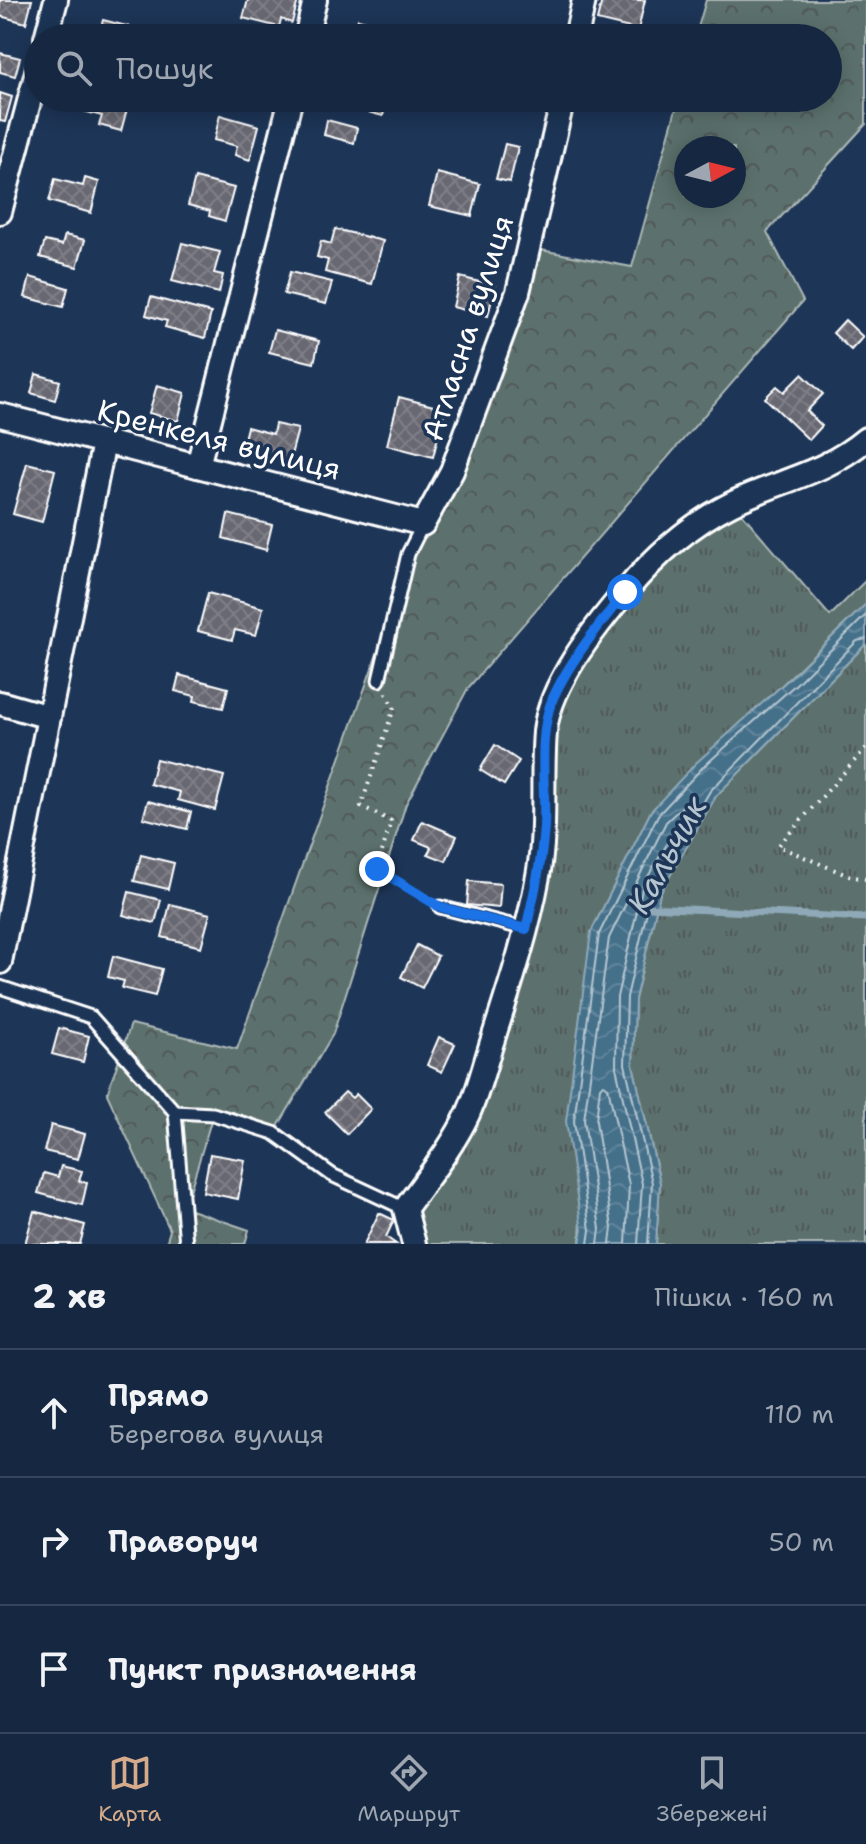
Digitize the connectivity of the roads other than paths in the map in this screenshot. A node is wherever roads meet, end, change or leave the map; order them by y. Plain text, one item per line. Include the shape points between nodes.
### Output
1 (56, 0) edge
2 (315, 0) edge
3 (584, 0) edge
4 (50, 24) edge
5 (309, 24) edge
6 (579, 24) edge
7 (26, 112) edge
8 (287, 112) edge
9 (560, 112) edge
10 (0, 212) edge
11 (0, 415) edge
12 (866, 439) edge
13 (104, 442) junction
14 (198, 466) junction
15 (423, 524) junction
16 (379, 680) dead end
17 (0, 703) edge
18 (49, 717) junction
19 (440, 907) road end
20 (526, 929) junction
21 (0, 962) edge
22 (0, 987) edge
23 (175, 1112) junction
24 (405, 1209) junction
25 (186, 1244) edge
26 (414, 1244) edge

1 - 4 street
2 - 5 street
3 - 6 street
7 - 10 street
8 - 14 street
9 - 15 street, Атласна вулиця via 518,292 452,471
11 - 13 street, Кренкеля вулиця
12 - 20 street via 823,469 697,522 625,592 581,649 552,700 545,730 544,828
13 - 14 street, Кренкеля вулиця
13 - 18 street
14 - 15 street, Кренкеля вулиця
15 - 16 lane via 408,554
17 - 18 street
18 - 21 street
19 - 20 lane
20 - 24 street via 469,1112
22 - 23 lane via 91,1017
23 - 24 lane via 213,1114 274,1133 332,1175
23 - 25 lane
24 - 26 street

